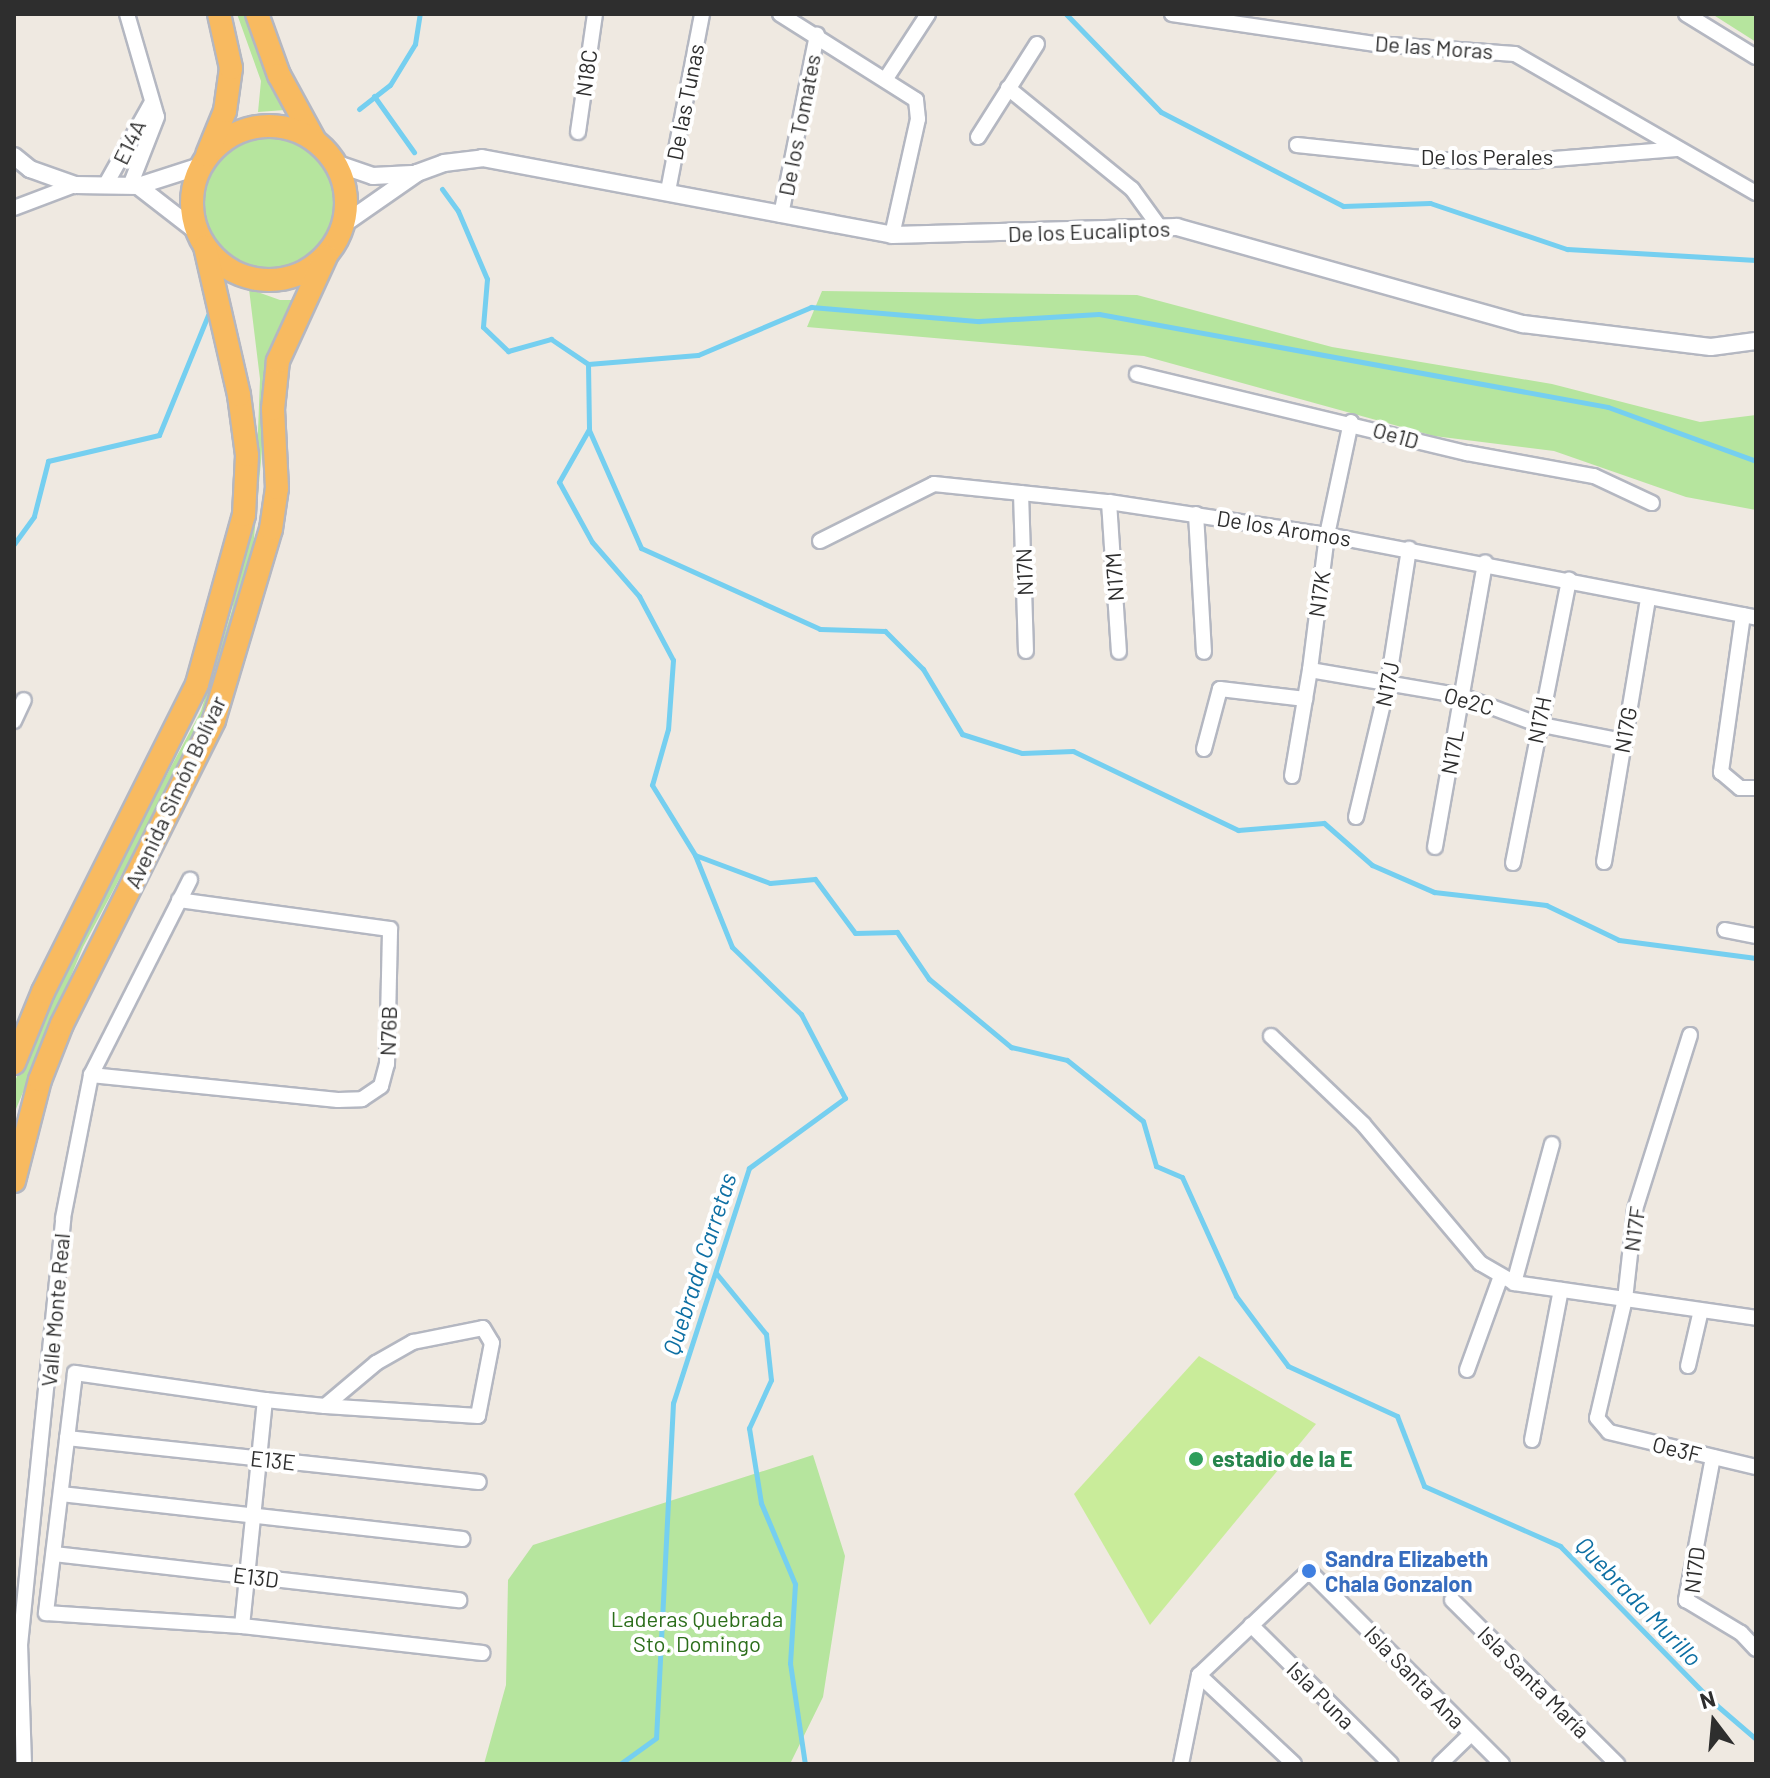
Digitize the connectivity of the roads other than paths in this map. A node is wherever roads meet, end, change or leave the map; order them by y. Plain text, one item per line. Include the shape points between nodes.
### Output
1 (127, 14) edge
2 (219, 14) edge
3 (257, 14) edge
4 (595, 14) edge
5 (702, 14) edge
6 (780, 14) edge
7 (928, 14) edge
8 (1172, 14) edge
9 (1686, 14) edge
10 (1245, 19) edge
11 (817, 35) junction
12 (1037, 44) dead end
13 (1756, 57) edge
14 (885, 80) junction
15 (1008, 88) junction
16 (152, 102) junction
17 (578, 132) dead end
18 (978, 137) dead end
19 (315, 141) junction
20 (1297, 145) dead end
21 (1678, 149) junction
22 (14, 156) edge
23 (335, 163) junction
24 (202, 164) junction
25 (417, 173) junction
26 (106, 184) junction
27 (75, 185) junction
28 (134, 186) junction
29 (668, 191) junction
30 (1756, 193) edge
31 (14, 208) edge
32 (781, 215) junction
33 (344, 224) junction
34 (1158, 225) junction
35 (892, 235) junction
36 (201, 239) junction
37 (326, 256) junction
38 (1756, 341) edge
39 (1137, 374) dead end
40 (1351, 422) junction
41 (1021, 493) junction
42 (1109, 502) junction
43 (1652, 503) dead end
44 (1196, 514) junction
45 (1327, 535) junction
46 (820, 541) dead end
47 (1409, 549) junction
48 (1485, 562) junction
49 (1569, 579) junction
50 (1648, 598) junction
51 (1749, 617) edge
52 (1026, 651) dead end
53 (1119, 652) dead end
54 (1204, 652) dead end
55 (1311, 671) junction
56 (1388, 683) junction
57 (1462, 696) junction
58 (1305, 699) junction
59 (24, 700) dead end
60 (14, 721) edge
61 (1537, 724) junction
62 (1623, 741) junction
63 (1204, 749) dead end
64 (1292, 776) dead end
65 (1756, 788) edge
66 (1356, 817) dead end
67 (1435, 847) dead end
68 (1604, 862) dead end
69 (1513, 863) dead end
70 (190, 880) dead end
71 (179, 900) junction
72 (1725, 930) dead end
73 (1756, 936) edge
74 (1690, 1035) dead end
75 (1271, 1036) dead end
76 (14, 1063) edge
77 (91, 1075) junction
78 (1552, 1144) dead end
79 (14, 1181) edge
80 (1507, 1280) junction
81 (1561, 1290) junction
82 (1625, 1299) junction
83 (1701, 1310) junction
84 (1756, 1318) edge
85 (1688, 1366) dead end
86 (1467, 1370) dead end
87 (265, 1400) junction
88 (325, 1406) junction
89 (1600, 1427) joint
90 (67, 1438) junction
91 (1532, 1440) dead end
92 (1713, 1457) junction
93 (259, 1459) junction
94 (1756, 1467) edge
95 (39, 1474) junction
96 (63, 1479) junction
97 (479, 1482) dead end
98 (60, 1500) junction
99 (36, 1502) junction
100 (253, 1516) junction
101 (462, 1539) dead end
102 (54, 1554) junction
103 (247, 1576) junction
104 (459, 1600) dead end
105 (1452, 1600) dead end
106 (1251, 1625) junction
107 (242, 1626) junction
108 (1756, 1649) edge
109 (482, 1653) dead end
110 (1199, 1675) junction
111 (1471, 1734) junction
112 (24, 1764) edge
113 (1181, 1764) edge
114 (1294, 1764) edge
115 (1391, 1764) edge
116 (1440, 1764) edge
117 (1502, 1764) edge
118 (1617, 1764) edge

1 - 16 street, E14A via 152,86
2 - 24 highway, Avenida Simón Bolívar via 231,68 225,111
3 - 19 highway via 279,75
4 - 17 street, N18C
5 - 29 street, De las Tunas
6 - 11 street
7 - 14 street
8 - 10 street, De las Moras
9 - 13 street
10 - 21 street, De las Moras via 1376,44 1515,54
11 - 14 street
11 - 32 street, De los Tomates
12 - 15 street
14 - 35 street via 911,94 918,105
15 - 18 street
15 - 34 street via 1132,189
16 - 26 street, E14A
16 - 28 street, E14A via 157,110 155,130
19 - 23 highway
19 - 24 highway via 293,130 244,131
20 - 21 street, De los Perales via 1470,160
21 - 30 street, De las Moras
22 - 27 street via 30,169
23 - 25 street, De los Eucaliptos via 373,176
23 - 33 highway via 346,192
24 - 28 street
24 - 36 highway, Avenida Simón Bolívar via 192,194
25 - 29 street, De los Eucaliptos via 482,158
25 - 33 street, De los Eucaliptos
26 - 27 street
26 - 28 street
27 - 31 street
28 - 36 street
29 - 32 street, De los Eucaliptos
32 - 35 street, De los Eucaliptos
33 - 37 highway, Avenida Simón Bolívar
34 - 35 street, De los Eucaliptos
34 - 38 street, De los Eucaliptos via 1523,324 1711,347
36 - 37 highway via 221,264 263,280 308,270
36 - 76 highway, Avenida Simón Bolívar via 241,410 247,455 244,515 197,684 43,992
37 - 79 highway, Avenida Simón Bolívar via 278,361 273,409 277,488 271,529 214,720 62,1024 40,1080
39 - 40 street, Oe1D
40 - 43 street, Oe1D via 1467,453 1594,476
40 - 45 street, N17K
41 - 42 street, De los Aromos
41 - 46 street, De los Aromos via 934,484
41 - 52 street, N17N
42 - 44 street, De los Aromos
42 - 53 street, N17M
44 - 45 street, De los Aromos
44 - 54 street
45 - 47 street, De los Aromos
45 - 55 street, N17K
47 - 48 street, De los Aromos
47 - 56 street, N17J
48 - 49 street, De los Aromos
48 - 57 street, N17L
49 - 50 street, De los Aromos
49 - 61 street, N17H
50 - 51 street, De los Aromos
50 - 62 street, N17G
51 - 65 street via 1721,772 1740,788
55 - 56 street, Oe2C
55 - 58 street, N17K
56 - 57 street, Oe2C
56 - 66 street, N17J
57 - 61 street, Oe2C
57 - 67 street, N17L
58 - 63 street via 1220,689
58 - 64 street, N17K
59 - 60 street
61 - 62 street, Oe2C
61 - 69 street, N17H
62 - 68 street, N17G
70 - 71 street, Valle Monte Real
71 - 77 street, Valle Monte Real
71 - 77 street, N76B via 390,929 387,1064 381,1086 362,1099 338,1100
72 - 73 street
74 - 82 street, N17F via 1635,1209
75 - 80 street via 1363,1124 1480,1263
77 - 95 street, Valle Monte Real via 63,1218
78 - 80 street
80 - 81 street
80 - 86 street
81 - 82 street
81 - 91 street
82 - 83 street
82 - 89 street, N17F via 1597,1418
83 - 84 street
83 - 85 street
87 - 88 street
87 - 90 street via 75,1373
87 - 93 street
88 - 88 street via 478,1416 492,1343 483,1328 413,1342 376,1363
89 - 92 street, Oe3F
90 - 93 street, E13E
90 - 96 street
92 - 94 street, Oe3F
92 - 108 street, N17D via 1686,1600 1741,1633
93 - 97 street, E13E
93 - 100 street
95 - 96 street
95 - 99 street, Valle Monte Real
96 - 98 street
98 - 99 street
98 - 100 street
98 - 102 street
99 - 112 street, Valle Monte Real via 20,1645
100 - 101 street
100 - 103 street
102 - 103 street, E13D
102 - 107 street via 46,1613
103 - 104 street, E13D
103 - 107 street
105 - 118 street, Isla Santa María
106 - 110 street
106 - 111 street, Isla Santa Ana via 1309,1571
106 - 115 street, Isla Puna
107 - 109 street
110 - 113 street
110 - 114 street
111 - 116 street
111 - 117 street, Isla Santa Ana

